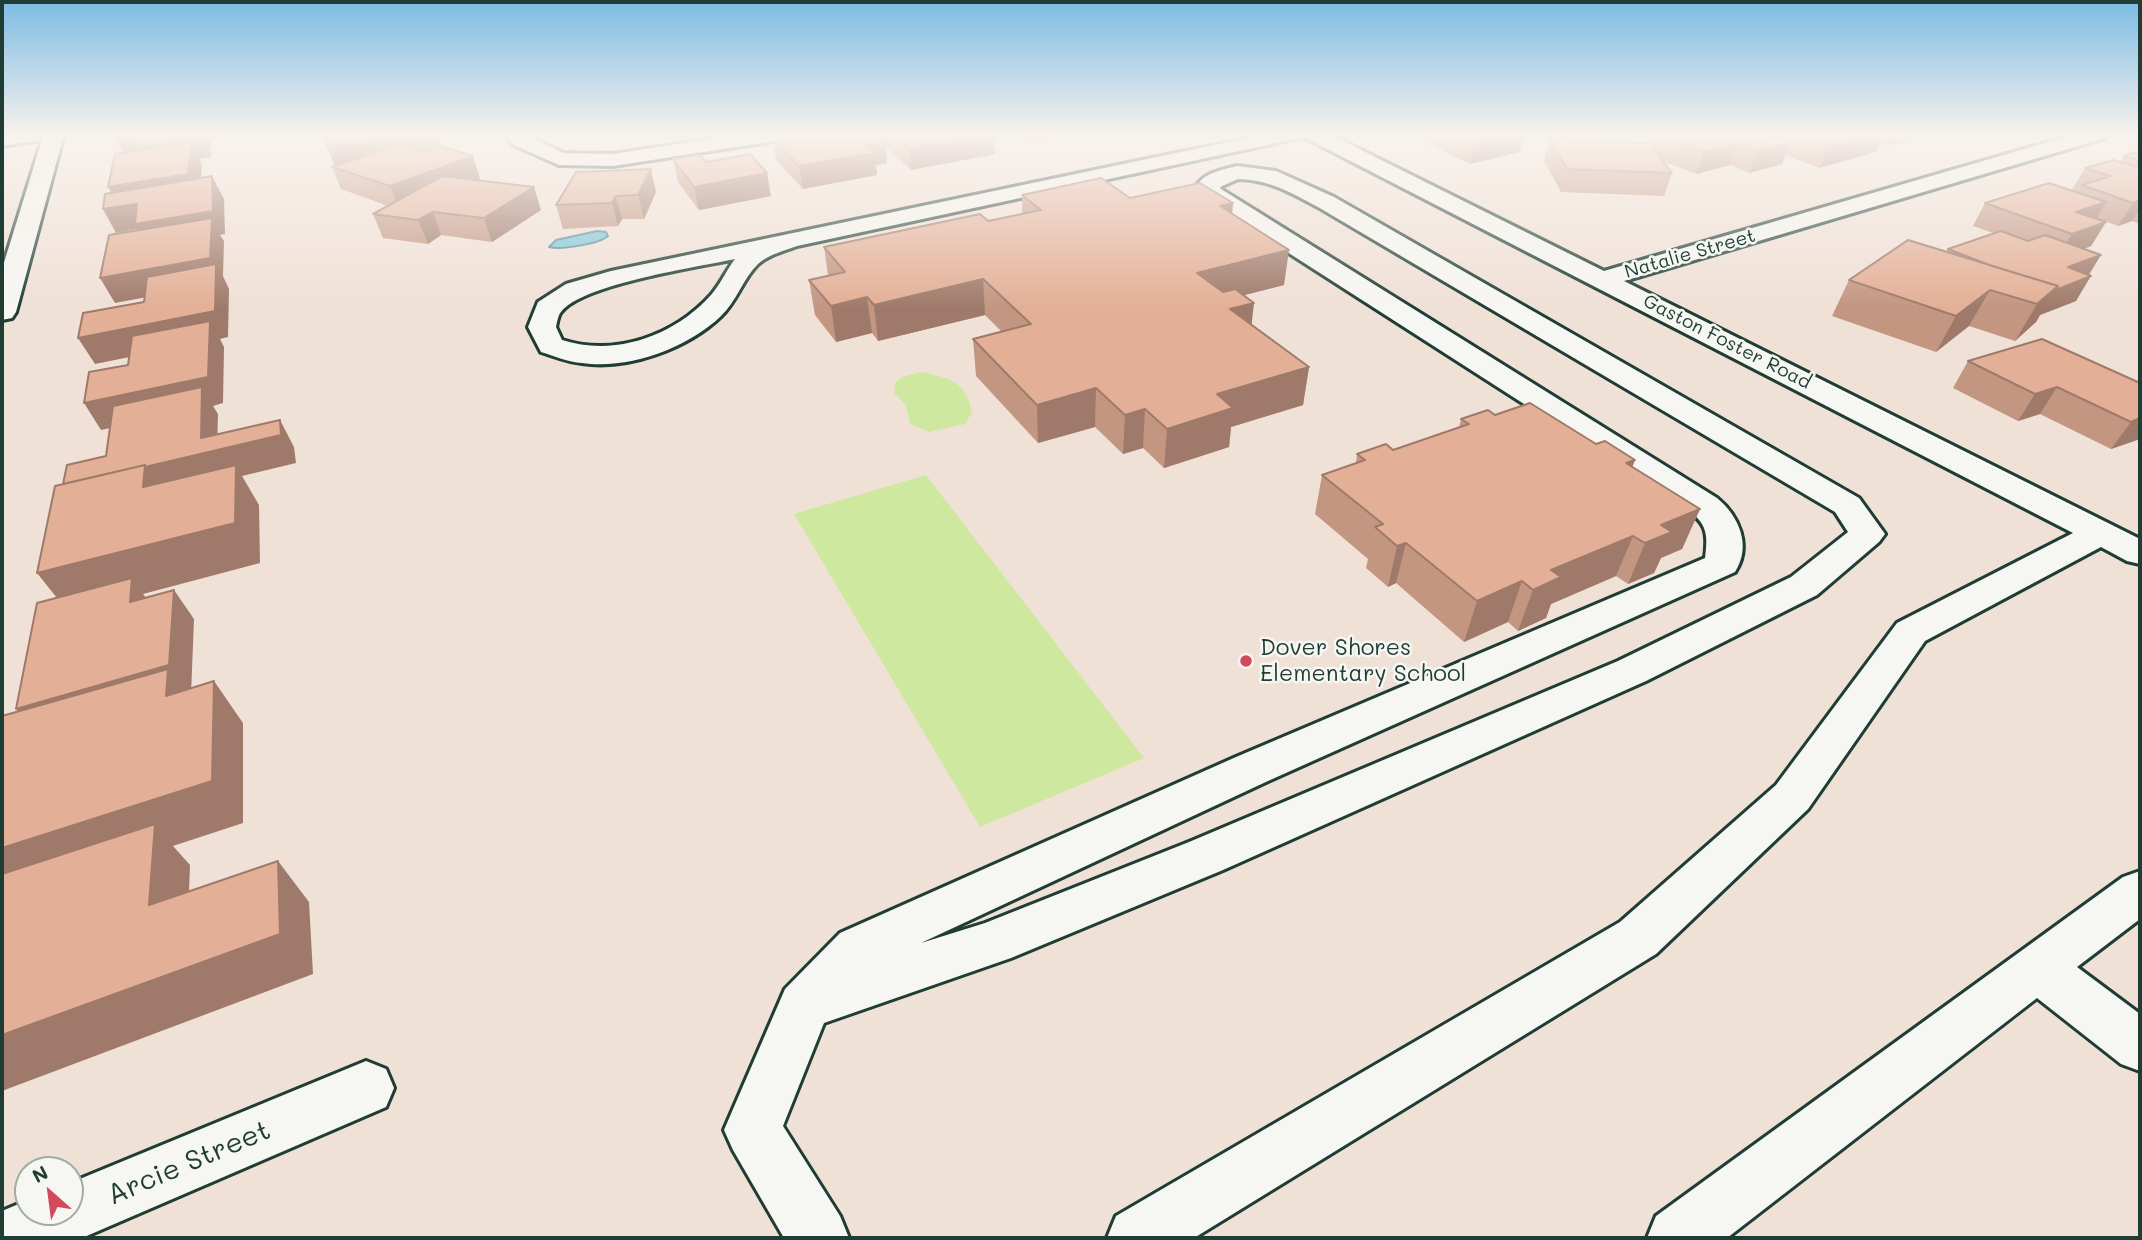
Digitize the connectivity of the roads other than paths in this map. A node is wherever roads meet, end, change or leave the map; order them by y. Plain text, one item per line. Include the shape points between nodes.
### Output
1 (37, 192) edge
2 (1017, 192) edge
3 (1211, 192) edge
4 (1305, 192) edge
5 (1429, 192) edge
6 (1901, 192) edge
7 (799, 237) junction
8 (1604, 279) junction
9 (3, 304) edge
10 (2120, 543) edge
11 (2140, 891) edge
12 (2039, 969) junction
13 (804, 1006) junction
14 (2140, 1046) edge
15 (366, 1088) dead end
16 (11, 1238) edge
17 (818, 1238) edge
18 (1138, 1238) edge
19 (1678, 1238) edge

1 - 9 street
2 - 7 street
3 - 13 street via 1683,490 1717,515 1727,538 1722,564 1252,769 858,949
4 - 13 street via 1847,505 1867,534 1804,586 1632,671 1206,856 993,942
5 - 8 street, Gaston Foster Road
6 - 8 street, Natalie Street
7 - 7 street via 575,290 548,307 542,327 551,346 583,355 622,353 660,342 699,324 752,256
8 - 10 street, Gaston Foster Road
10 - 18 street via 1911,632 1792,797 1638,938
11 - 12 street
12 - 14 street
12 - 19 street
13 - 17 street via 753,1130
15 - 16 street, Arcie Street

